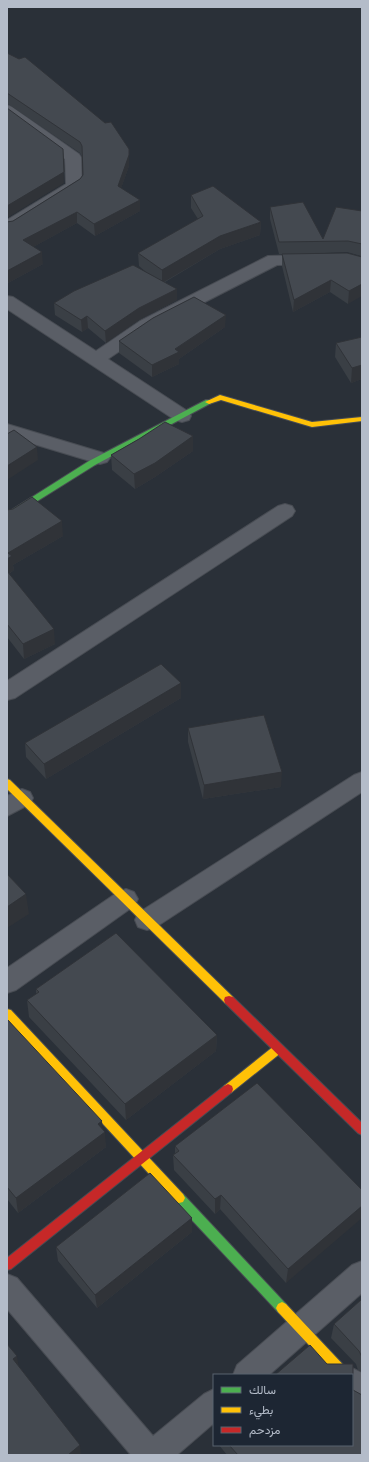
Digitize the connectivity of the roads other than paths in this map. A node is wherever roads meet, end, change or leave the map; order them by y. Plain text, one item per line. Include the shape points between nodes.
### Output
1 (7, 110) edge
2 (7, 227) edge
3 (362, 264) edge
4 (7, 301) edge
5 (96, 359) junction
6 (182, 416) junction
7 (362, 419) edge
8 (7, 430) edge
9 (100, 458) junction
10 (285, 511) dead end
11 (7, 517) edge
12 (7, 692) edge
13 (362, 781) edge
14 (12, 796) edge
15 (126, 899) junction
16 (148, 920) junction
17 (7, 982) edge
18 (7, 1013) edge
19 (278, 1048) junction
20 (362, 1130) edge
21 (142, 1158) junction
22 (7, 1265) edge
23 (362, 1275) edge
24 (7, 1288) edge
25 (302, 1328) junction
26 (248, 1374) edge
27 (344, 1374) edge
28 (353, 1384) edge
29 (362, 1393) edge
30 (213, 1405) edge
31 (150, 1455) edge
32 (154, 1455) edge

1 - 2 street via 73,157 74,186
3 - 5 street via 348,259 274,260 146,325
4 - 5 street
5 - 6 street
6 - 7 street via 220,396 312,425
6 - 9 street
8 - 9 street
9 - 11 street
10 - 12 street
13 - 16 street
14 - 15 street
15 - 16 street
15 - 17 street
16 - 19 street
18 - 21 street
19 - 20 street
19 - 21 street
21 - 22 street
21 - 25 street
23 - 25 street
24 - 31 street
25 - 26 street
25 - 27 street
28 - 29 street
30 - 32 street

